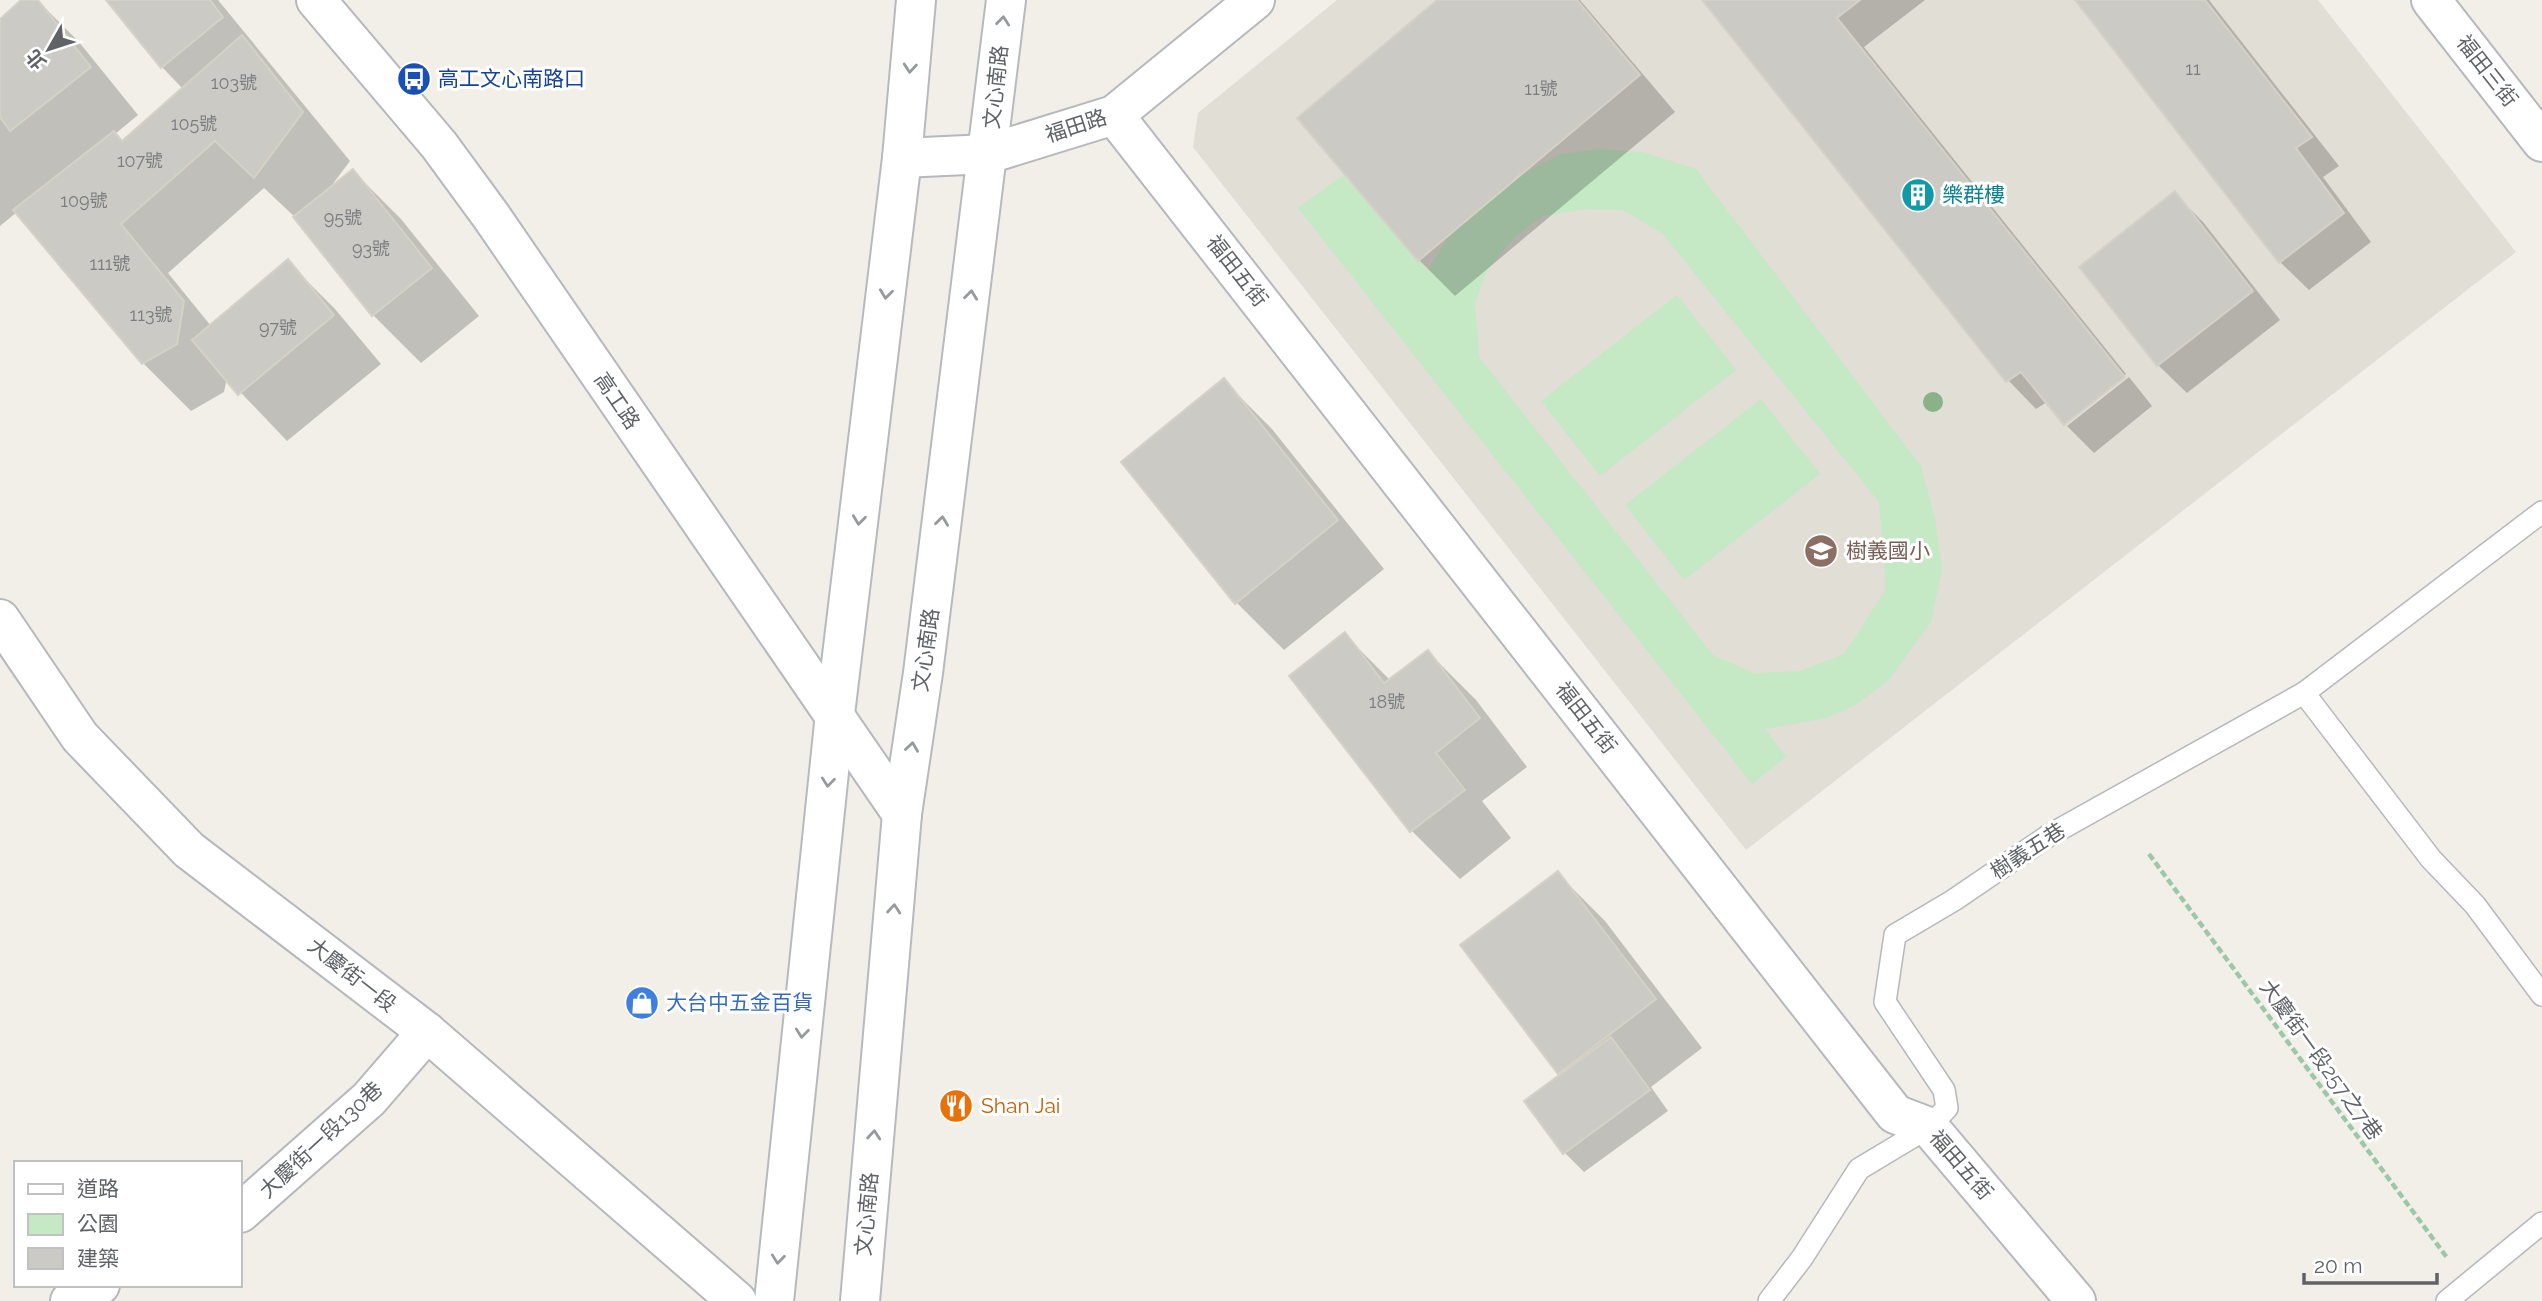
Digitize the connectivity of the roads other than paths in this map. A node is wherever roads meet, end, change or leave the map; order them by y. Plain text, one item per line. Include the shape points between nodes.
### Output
1 (316, 0) edge
2 (916, 0) edge
3 (1006, 0) edge
4 (1255, 0) edge
5 (2431, 0) edge
6 (1114, 115) junction
7 (2542, 142) edge
8 (988, 154) junction
9 (902, 158) junction
10 (2542, 512) edge
11 (0, 619) edge
12 (2304, 693) junction
13 (835, 714) junction
14 (902, 814) junction
15 (2542, 995) edge
16 (427, 1032) junction
17 (1929, 1127) junction
18 (242, 1211) edge
19 (2542, 1223) edge
20 (96, 1287) edge
21 (70, 1301) edge
22 (737, 1301) edge
23 (774, 1301) edge
24 (860, 1301) edge
25 (1769, 1301) edge
26 (2076, 1301) edge
27 (2446, 1301) edge

1 - 13 street, 高工路 via 431,135 483,206
2 -> 9 street
8 -> 3 street, 文心南路
4 - 6 street, 福田路
5 - 7 street, 福田三街
6 - 8 street, 福田路
6 - 17 street, 福田五街 via 1895,1114
8 - 9 street, 福田路
14 -> 8 street, 文心南路
9 -> 13 street
10 - 12 lane, 樹義五巷
11 - 16 street, 大慶街一段 via 80,737 189,850
12 - 15 lane
12 - 17 lane, 樹義五巷 via 2048,836 1895,935 1885,1002 1944,1090 1947,1108
13 - 14 street, 高工路
13 -> 23 street
24 -> 14 street, 文心南路
16 - 18 street, 大慶街一段130巷 via 369,1099
16 - 22 street, 大慶街一段
17 - 25 lane, 樹義五巷 via 1859,1169
17 - 26 street, 福田五街
19 - 27 lane
20 - 21 street

